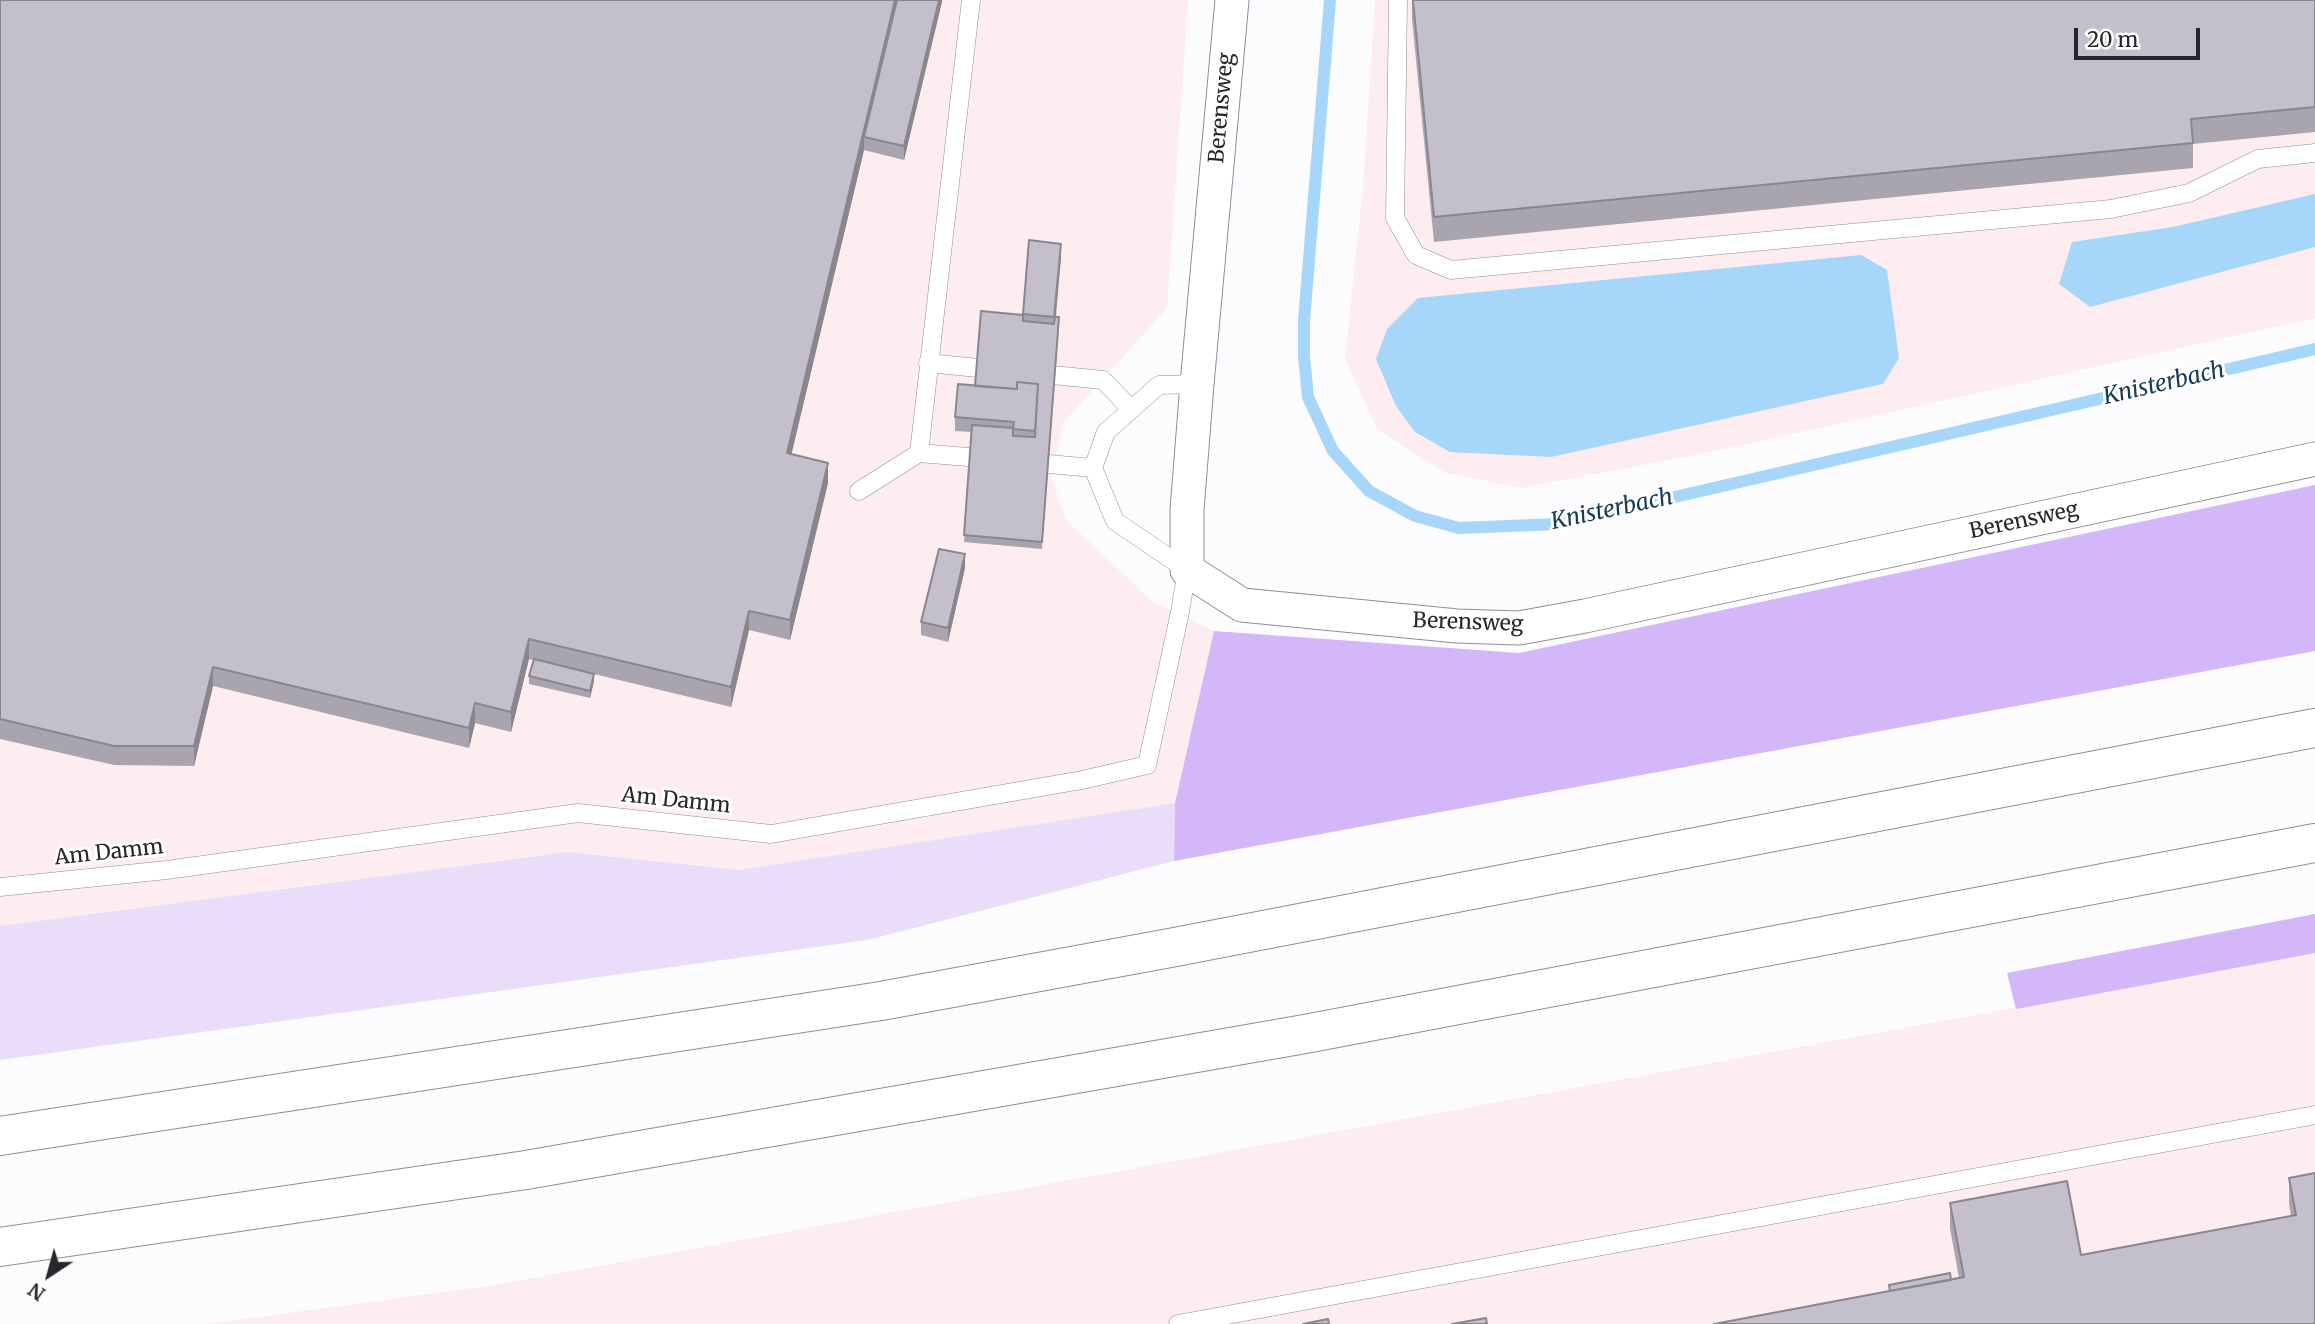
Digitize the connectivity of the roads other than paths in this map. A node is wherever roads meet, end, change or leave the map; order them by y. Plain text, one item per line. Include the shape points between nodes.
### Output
1 (971, 0) edge
2 (1232, 0) edge
3 (1398, 0) edge
4 (2315, 153) edge
5 (928, 363) junction
6 (1197, 384) junction
7 (1131, 410) junction
8 (919, 453) junction
9 (2315, 459) edge
10 (1093, 468) junction
11 (859, 491) dead end
12 (1187, 570) junction
13 (2315, 728) edge
14 (2315, 843) edge
15 (0, 887) edge
16 (2315, 1115) edge
17 (0, 1136) edge
18 (0, 1247) edge
19 (1178, 1324) edge

1 - 5 lane
2 - 6 street, Berensweg
3 - 4 lane via 1395,218 1416,255 1451,271 2111,209 2189,193 2258,159
5 - 7 lane via 1103,380
5 - 8 lane
6 - 7 lane via 1159,386
6 - 12 street, Berensweg
7 - 10 lane via 1106,432
8 - 10 lane
8 - 11 lane
9 - 12 street, Berensweg via 1519,628 1242,605
10 - 12 lane via 1115,522
12 - 15 lane, Am Damm via 1147,765 771,834 578,813 167,870
13 - 17 highway via 881,1001
14 - 18 highway via 1291,1036 526,1170
16 - 19 lane

